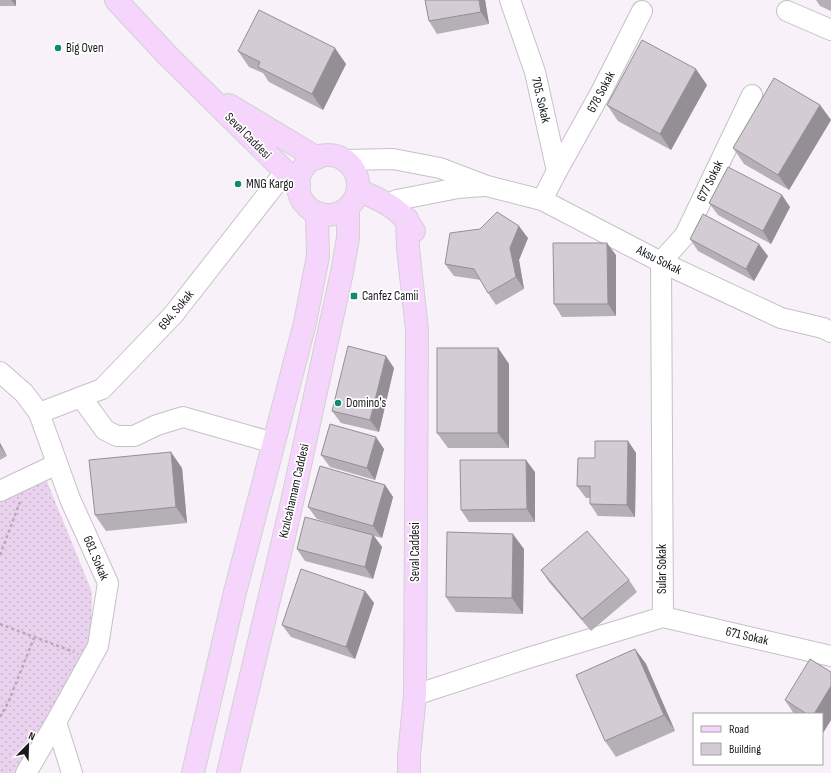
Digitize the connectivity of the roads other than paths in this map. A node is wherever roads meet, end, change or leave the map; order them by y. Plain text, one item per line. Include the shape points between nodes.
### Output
1 (116, 0) edge
2 (510, 0) edge
3 (642, 11) dead end
4 (787, 11) dead end
5 (831, 30) edge
6 (197, 86) junction
7 (752, 95) dead end
8 (317, 158) junction
9 (344, 160) junction
10 (557, 171) junction
11 (292, 179) junction
12 (487, 186) junction
13 (353, 199) junction
14 (542, 200) junction
15 (389, 204) junction
16 (317, 213) junction
17 (661, 262) junction
18 (831, 332) edge
19 (0, 372) edge
20 (81, 397) junction
21 (39, 413) junction
22 (274, 443) junction
23 (57, 464) junction
24 (0, 491) edge
25 (663, 617) junction
26 (831, 656) edge
27 (415, 695) junction
28 (56, 722) junction
29 (406, 767) edge
30 (26, 773) edge
31 (72, 773) edge
32 (193, 773) edge
33 (228, 773) edge

1 - 6 main road, Seval Caddesi
2 - 10 street, 705. Sokak via 535,72
3 - 10 street, 678 Sokak
4 - 5 street
6 - 8 main road, Seval Caddesi
6 - 11 main road, Seval Caddesi
7 - 17 street, 677 Sokak via 685,235
8 - 9 main road via 326,156
8 - 11 main road via 309,162 300,177
9 - 12 street, Aksu Sokak via 393,160 432,166
9 - 13 main road via 354,170 358,183
10 - 14 street
11 - 16 main road, Seval Caddesi via 304,202
11 - 20 street, 694. Sokak via 173,315 102,389
12 - 14 street, Aksu Sokak
12 - 15 street, Aksu Sokak via 458,188 397,200
13 - 15 main road, Seval Caddesi
13 - 16 main road via 341,212 333,215
13 - 33 main road, Kızılcahamam Caddesi via 342,272 328,339
14 - 17 street, Aksu Sokak
15 - 27 main road, Seval Caddesi via 407,219 421,244 424,272 417,330
16 - 22 main road via 318,256 313,283
17 - 18 street, Aksu Sokak via 782,318
17 - 25 street, Sular Sokak
19 - 21 street, 681. Sokak via 24,393
20 - 21 street, 694. Sokak
20 - 22 street via 105,430 117,436 134,436 183,417
21 - 23 street, 681. Sokak
22 - 32 main road via 235,592
23 - 24 street
23 - 28 street, 681. Sokak via 108,583 98,646
25 - 26 street, 671 Sokak
25 - 27 street
27 - 29 main road, Seval Caddesi
28 - 30 street, 681. Sokak
28 - 31 street

